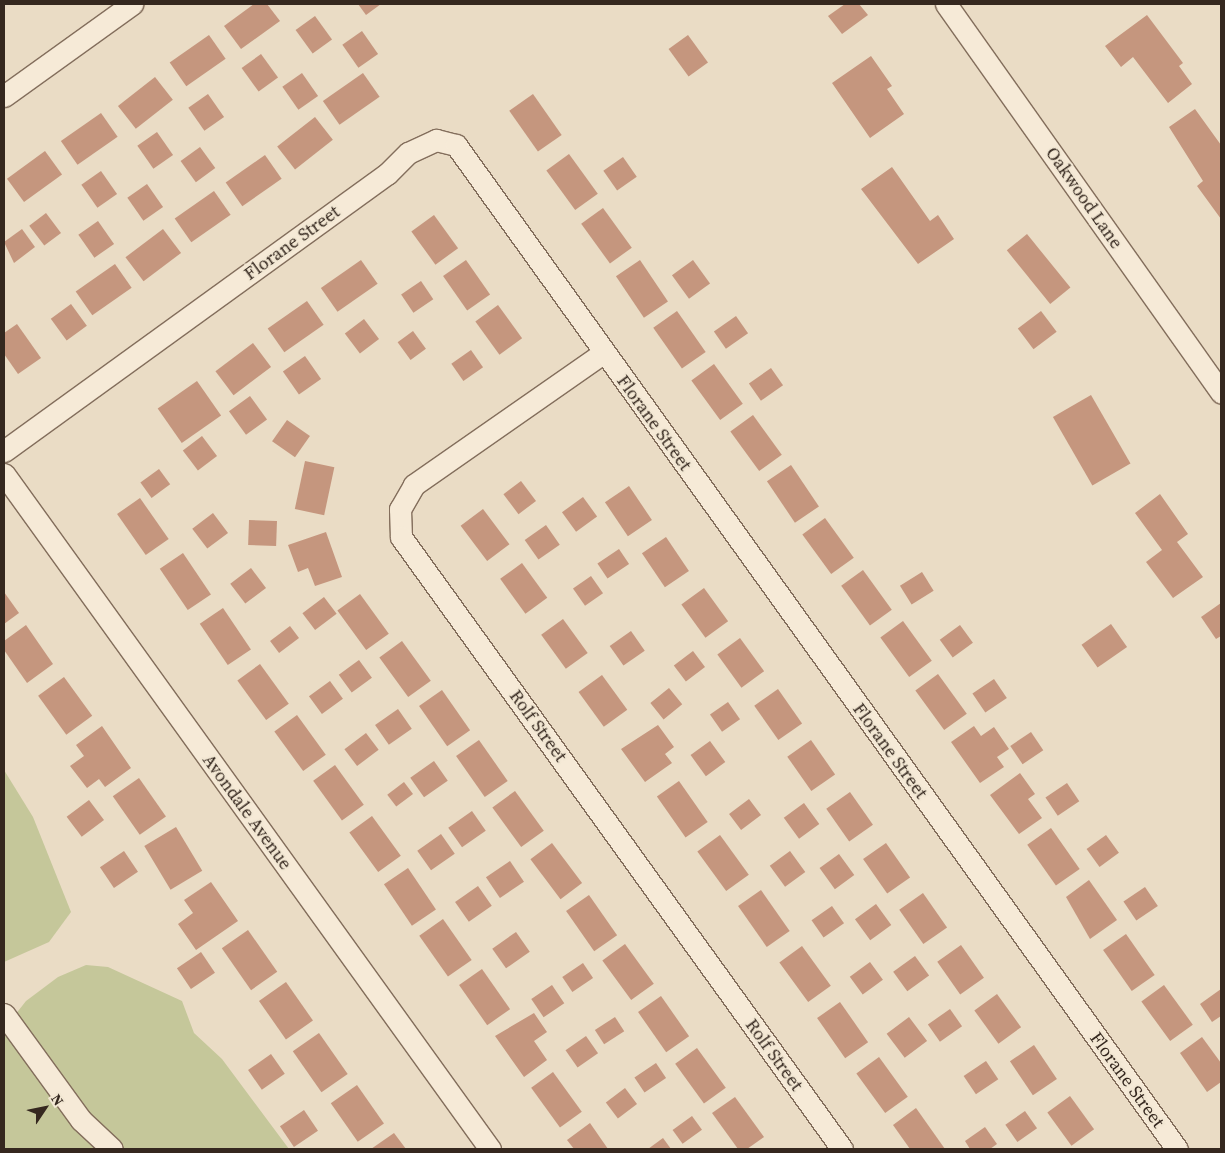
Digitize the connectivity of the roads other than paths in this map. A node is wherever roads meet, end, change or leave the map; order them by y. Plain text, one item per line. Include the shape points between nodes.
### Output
1 (132, 4) edge
2 (946, 4) edge
3 (4, 96) edge
4 (604, 353) junction
5 (1221, 392) edge
6 (4, 451) edge
7 (4, 474) edge
8 (4, 1014) edge
9 (110, 1147) edge
10 (490, 1149) edge
11 (842, 1149) edge
12 (1177, 1149) edge

1 - 3 street
2 - 5 street, Oakwood Lane
4 - 6 street, Florane Street via 468,158 456,145 436,140 408,153 387,174
4 - 11 street, Rolf Street via 414,485 400,509 401,537
4 - 12 street, Florane Street
7 - 10 street, Avondale Avenue
8 - 9 street via 81,1120

